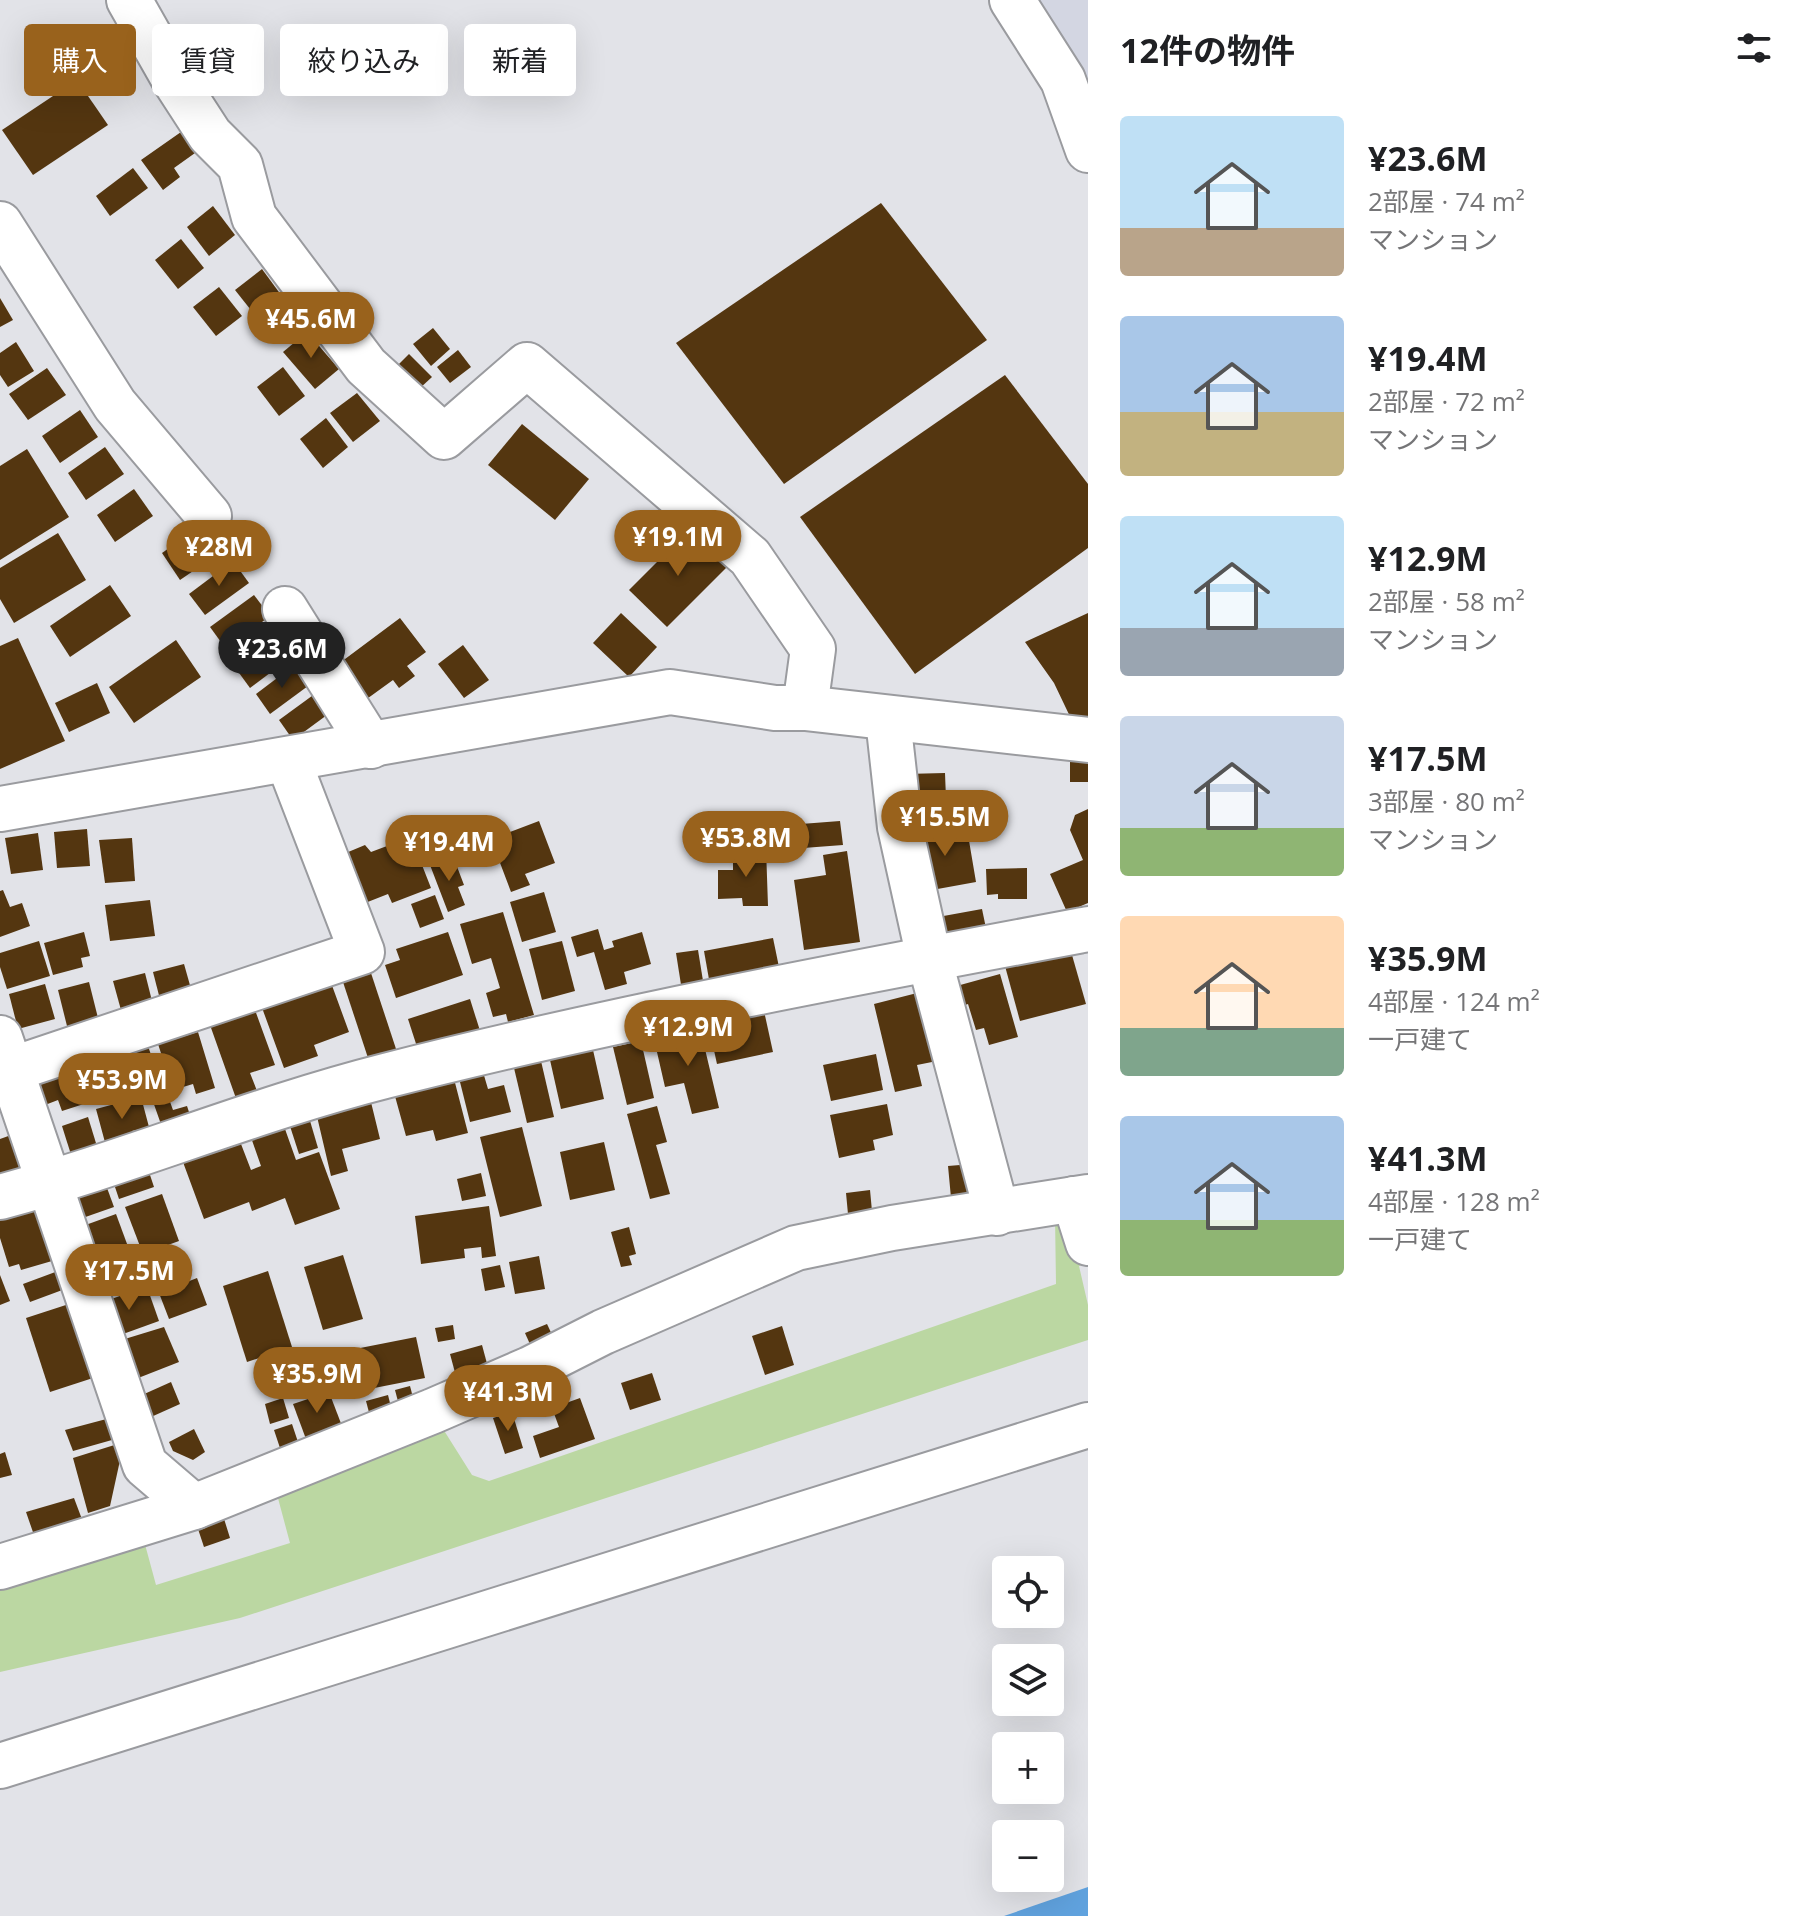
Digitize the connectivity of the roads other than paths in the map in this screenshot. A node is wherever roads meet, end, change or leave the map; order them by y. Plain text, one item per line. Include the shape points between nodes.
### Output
1 (129, 0) edge
2 (1012, 0) edge
3 (1088, 150) edge
4 (0, 224) edge
5 (209, 516) dead end
6 (285, 609) dead end
7 (805, 708) junction
8 (888, 719) junction
9 (1088, 740) edge
10 (371, 746) junction
11 (288, 760) junction
12 (0, 809) edge
13 (1088, 929) edge
14 (929, 958) junction
15 (5, 1054) edge
16 (49, 1184) junction
17 (0, 1197) edge
18 (1081, 1198) edge
19 (997, 1213) junction
20 (1088, 1243) edge
21 (1088, 1425) edge
22 (194, 1507) junction
23 (0, 1567) edge
24 (0, 1766) edge

1 - 7 street via 210,135 240,165 254,217 366,366 444,437 527,365 750,557 813,649
2 - 3 street via 1063,80
4 - 5 street via 115,405
6 - 10 street
7 - 8 street
7 - 10 street via 670,692
8 - 9 street
8 - 14 street via 900,827
10 - 11 street
11 - 12 street
11 - 15 street via 362,952
13 - 14 street
14 - 16 street via 598,1024 385,1076
14 - 19 street
15 - 16 street
16 - 17 street
16 - 22 street via 145,1465
18 - 19 street
18 - 20 street
19 - 22 street via 796,1248 433,1411
21 - 24 street
22 - 23 street

